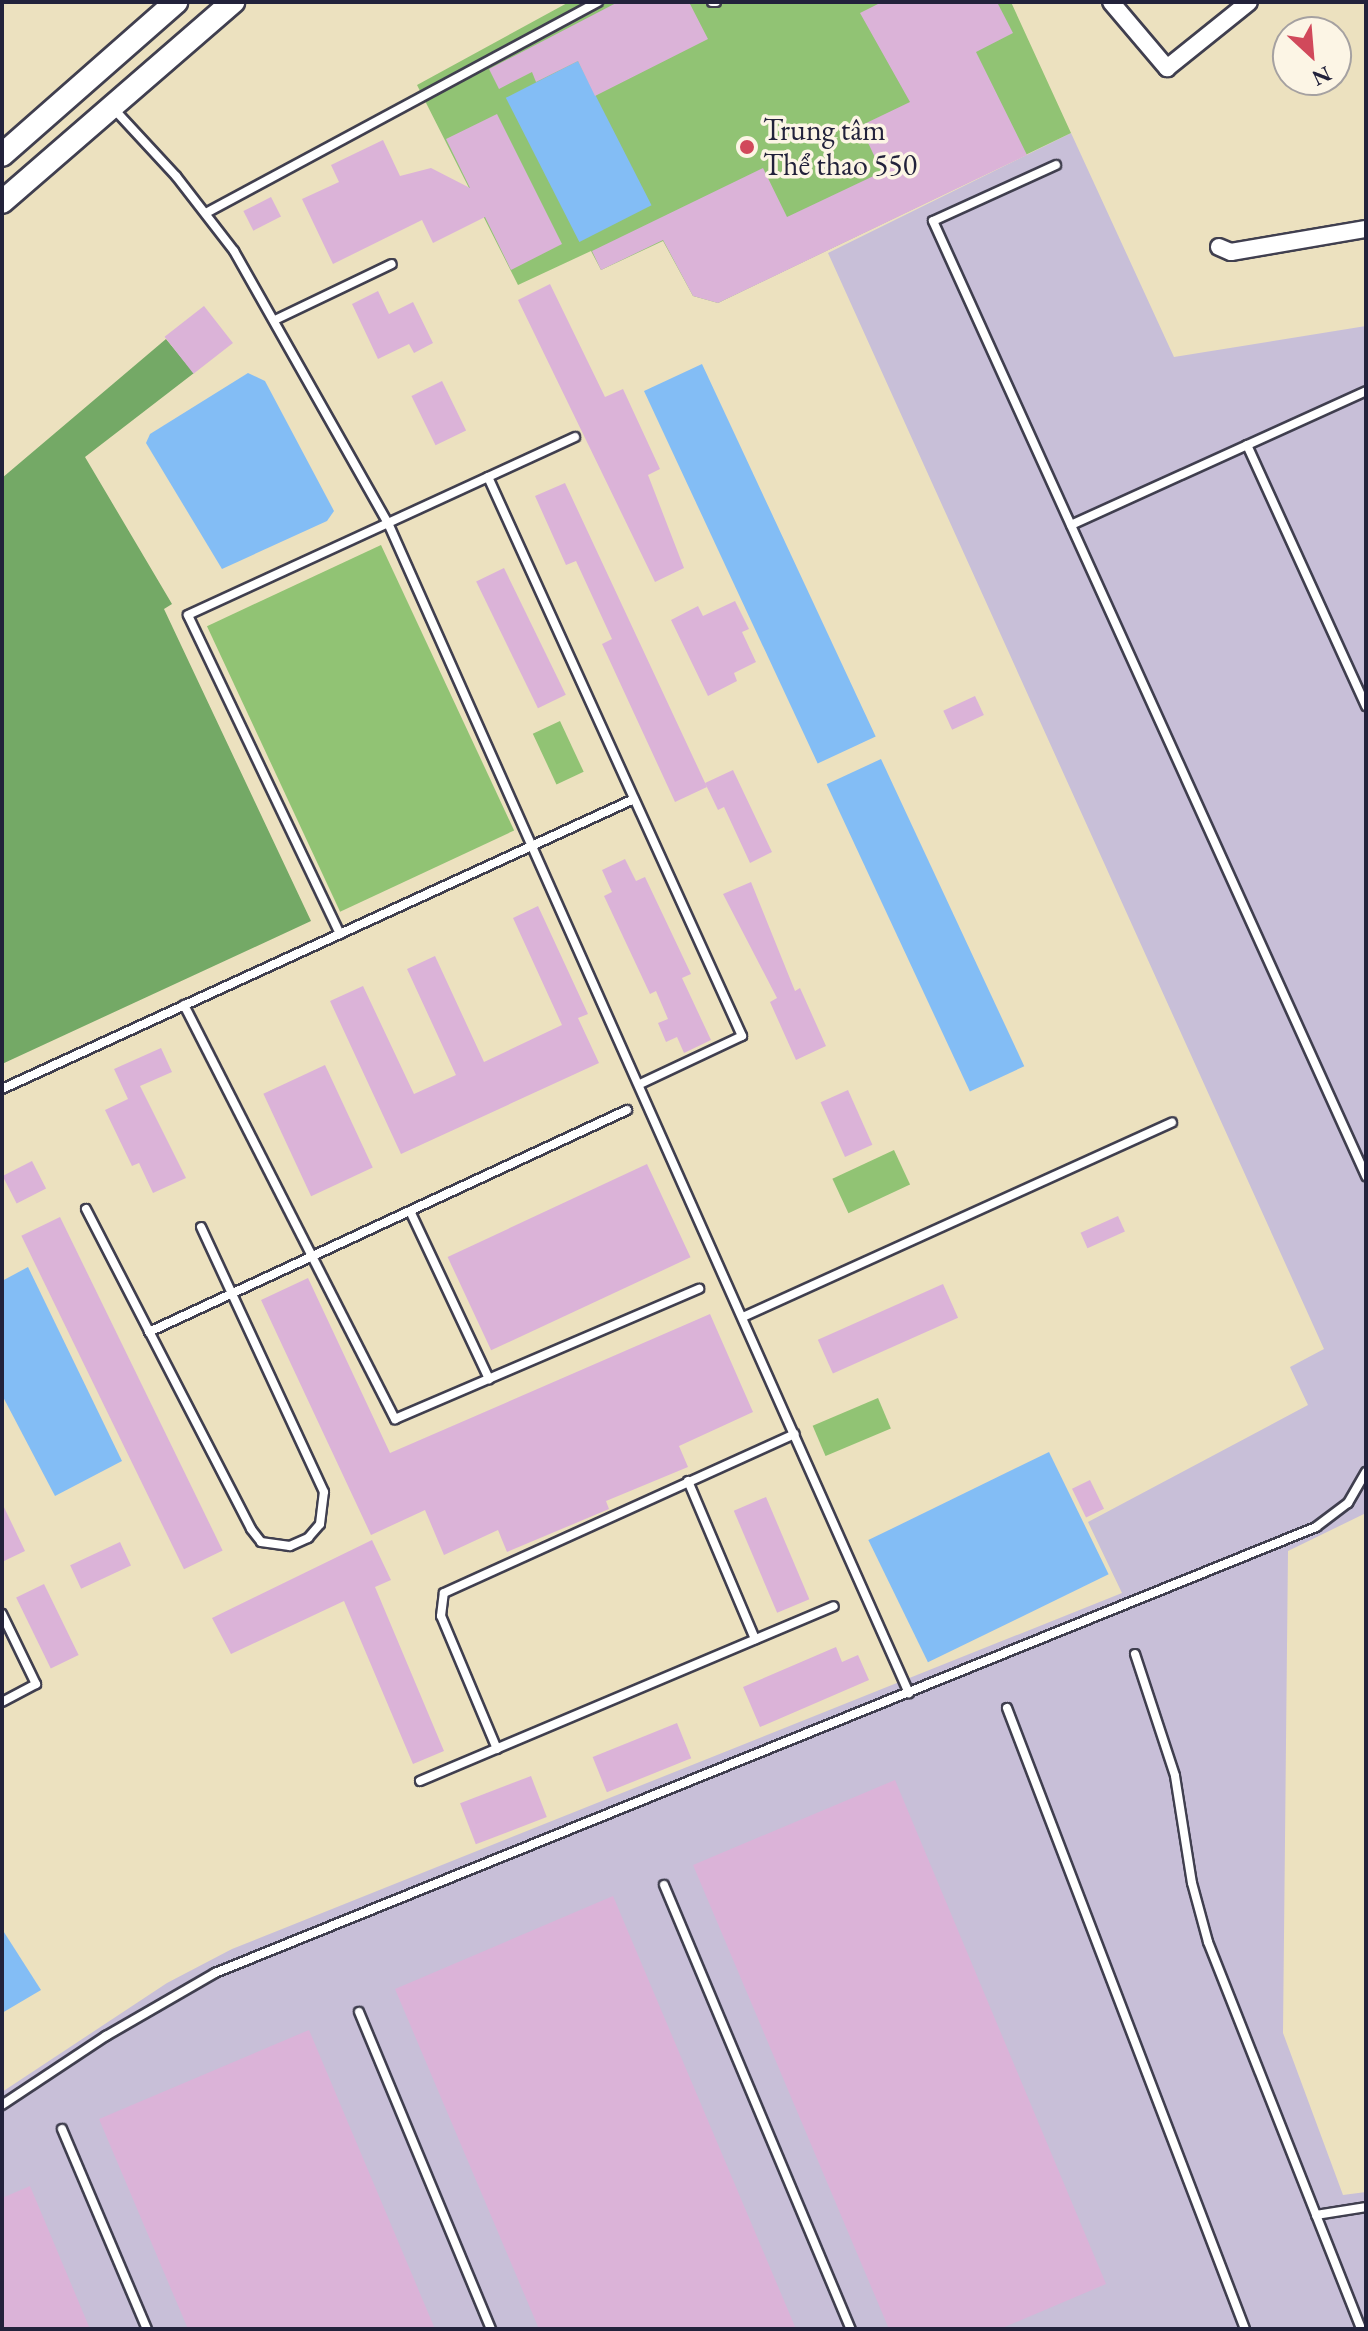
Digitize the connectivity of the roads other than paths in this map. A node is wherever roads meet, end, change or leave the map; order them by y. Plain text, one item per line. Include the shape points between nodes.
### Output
1 (176, 2) edge
2 (233, 2) edge
3 (598, 2) edge
4 (1111, 2) edge
5 (1249, 2) edge
6 (86, 80) junction
7 (112, 107) junction
8 (2, 155) edge
9 (1056, 165) dead end
10 (2, 202) edge
11 (206, 213) junction
12 (1366, 229) edge
13 (1219, 247) dead end
14 (392, 264) dead end
15 (277, 319) junction
16 (1366, 391) edge
17 (575, 437) dead end
18 (1247, 445) junction
19 (488, 477) junction
20 (388, 523) junction
21 (1071, 525) junction
22 (1366, 706) edge
23 (634, 799) junction
24 (535, 845) junction
25 (340, 934) junction
26 (184, 1005) junction
27 (640, 1084) junction
28 (2, 1089) edge
29 (627, 1110) dead end
30 (1172, 1122) dead end
31 (1366, 1176) edge
32 (86, 1209) dead end
33 (410, 1211) junction
34 (201, 1227) dead end
35 (312, 1256) junction
36 (699, 1289) dead end
37 (232, 1293) junction
38 (743, 1317) junction
39 (149, 1332) junction
40 (489, 1379) junction
41 (795, 1434) junction
42 (1366, 1472) edge
43 (688, 1481) junction
44 (834, 1606) dead end
45 (2, 1614) edge
46 (755, 1639) junction
47 (1135, 1654) dead end
48 (909, 1693) junction
49 (2, 1702) edge
50 (1007, 1708) dead end
51 (497, 1749) junction
52 (420, 1781) dead end
53 (664, 1885) dead end
54 (359, 2012) dead end
55 (2, 2105) edge
56 (62, 2129) dead end
57 (1366, 2207) edge
58 (1316, 2215) junction
59 (147, 2329) edge
60 (491, 2329) edge
61 (851, 2329) edge
62 (1245, 2329) edge
63 (1361, 2329) edge

1 - 6 main road
2 - 7 main road
3 - 11 lane
4 - 5 street via 1167,68
6 - 7 main road
6 - 8 main road
7 - 10 main road
7 - 11 lane
9 - 21 lane via 933,221
11 - 15 lane
12 - 13 street via 1231,252
14 - 15 lane
15 - 20 lane
16 - 18 lane
17 - 19 lane
18 - 21 lane
18 - 22 lane
19 - 20 lane
19 - 23 lane
20 - 24 lane
20 - 25 lane via 188,615
21 - 31 lane
23 - 24 lane
23 - 27 lane via 742,1036
24 - 25 lane
24 - 27 lane
25 - 26 lane
26 - 28 lane
26 - 35 lane
27 - 38 lane
29 - 33 lane
30 - 38 lane
32 - 39 lane
33 - 35 lane
33 - 40 lane
34 - 37 lane
35 - 37 lane
35 - 40 lane via 395,1419
36 - 40 lane
37 - 39 lane
37 - 39 lane via 324,1492 324,1517 299,1543 271,1545 251,1529
38 - 41 lane
41 - 43 lane
41 - 48 lane
42 - 48 lane via 1348,1503 1316,1527
43 - 46 lane
43 - 51 lane via 444,1593 441,1616
44 - 46 lane
45 - 49 lane via 36,1684
46 - 51 lane
47 - 58 lane via 1175,1776 1192,1883 1208,1942
48 - 55 lane via 245,1959 132,2020
50 - 62 lane
51 - 52 lane
53 - 61 lane
54 - 60 lane
56 - 59 lane
57 - 58 lane
58 - 63 lane

